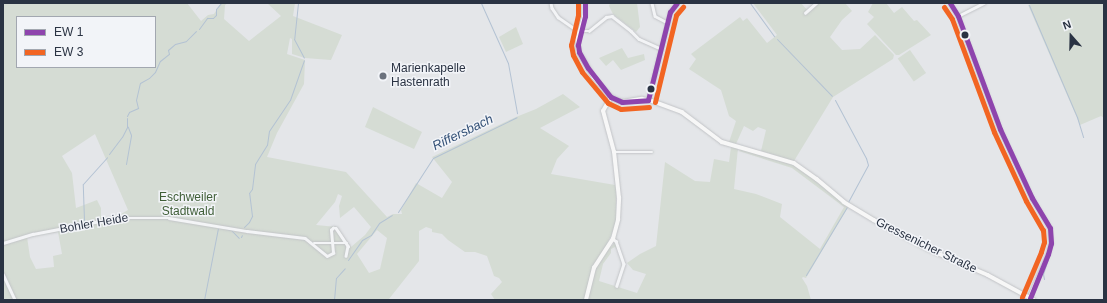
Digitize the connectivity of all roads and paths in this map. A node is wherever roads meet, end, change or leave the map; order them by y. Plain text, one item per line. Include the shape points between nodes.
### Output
1 (551, 3) edge
2 (585, 3) edge
3 (652, 3) edge
4 (677, 3) edge
5 (816, 3) edge
6 (950, 3) edge
7 (984, 3) edge
8 (805, 12) dead end
9 (958, 16) junction
10 (668, 23) junction
11 (580, 31) junction
12 (661, 49) junction
13 (612, 97) junction
14 (648, 100) junction
15 (614, 152) junction
16 (652, 152) dead end
17 (612, 239) junction
18 (3, 243) edge
19 (314, 243) junction
20 (347, 243) junction
21 (333, 244) junction
22 (346, 256) dead end
23 (3, 274) edge
24 (617, 286) dead end
25 (1029, 299) edge
26 (15, 300) edge
27 (586, 300) edge
28 (1034, 300) edge

1 - 11 street via 558,17
2 - 11 main road via 585,16
3 - 10 street via 655,16
4 - 10 street via 670,12
5 - 8 street
6 - 9 street
7 - 9 street
9 - 25 street via 1000,129 1032,198 1050,228 1051,243 1048,254
10 - 12 street
11 - 12 street via 589,31 612,16 639,39
11 - 13 main road via 579,52 594,77
12 - 14 street
13 - 14 main road, Gressenicher Straße via 627,102
13 - 15 main road via 603,111
14 - 25 main road, Gressenicher Straße via 682,112 722,142 794,163 817,178 844,202 874,220 928,249 988,275
15 - 16 street
15 - 17 main road via 619,198 618,220
17 - 24 street via 616,241 624,264
17 - 27 main road via 594,268
18 - 19 street, Bohler Heide via 32,234 131,217 169,218 305,238
19 - 21 street
19 - 21 street via 325,255 330,256 333,253
20 - 21 street
20 - 21 street via 336,228 333,228
20 - 22 street
23 - 26 street
25 - 28 main road, Gressenicher Straße

